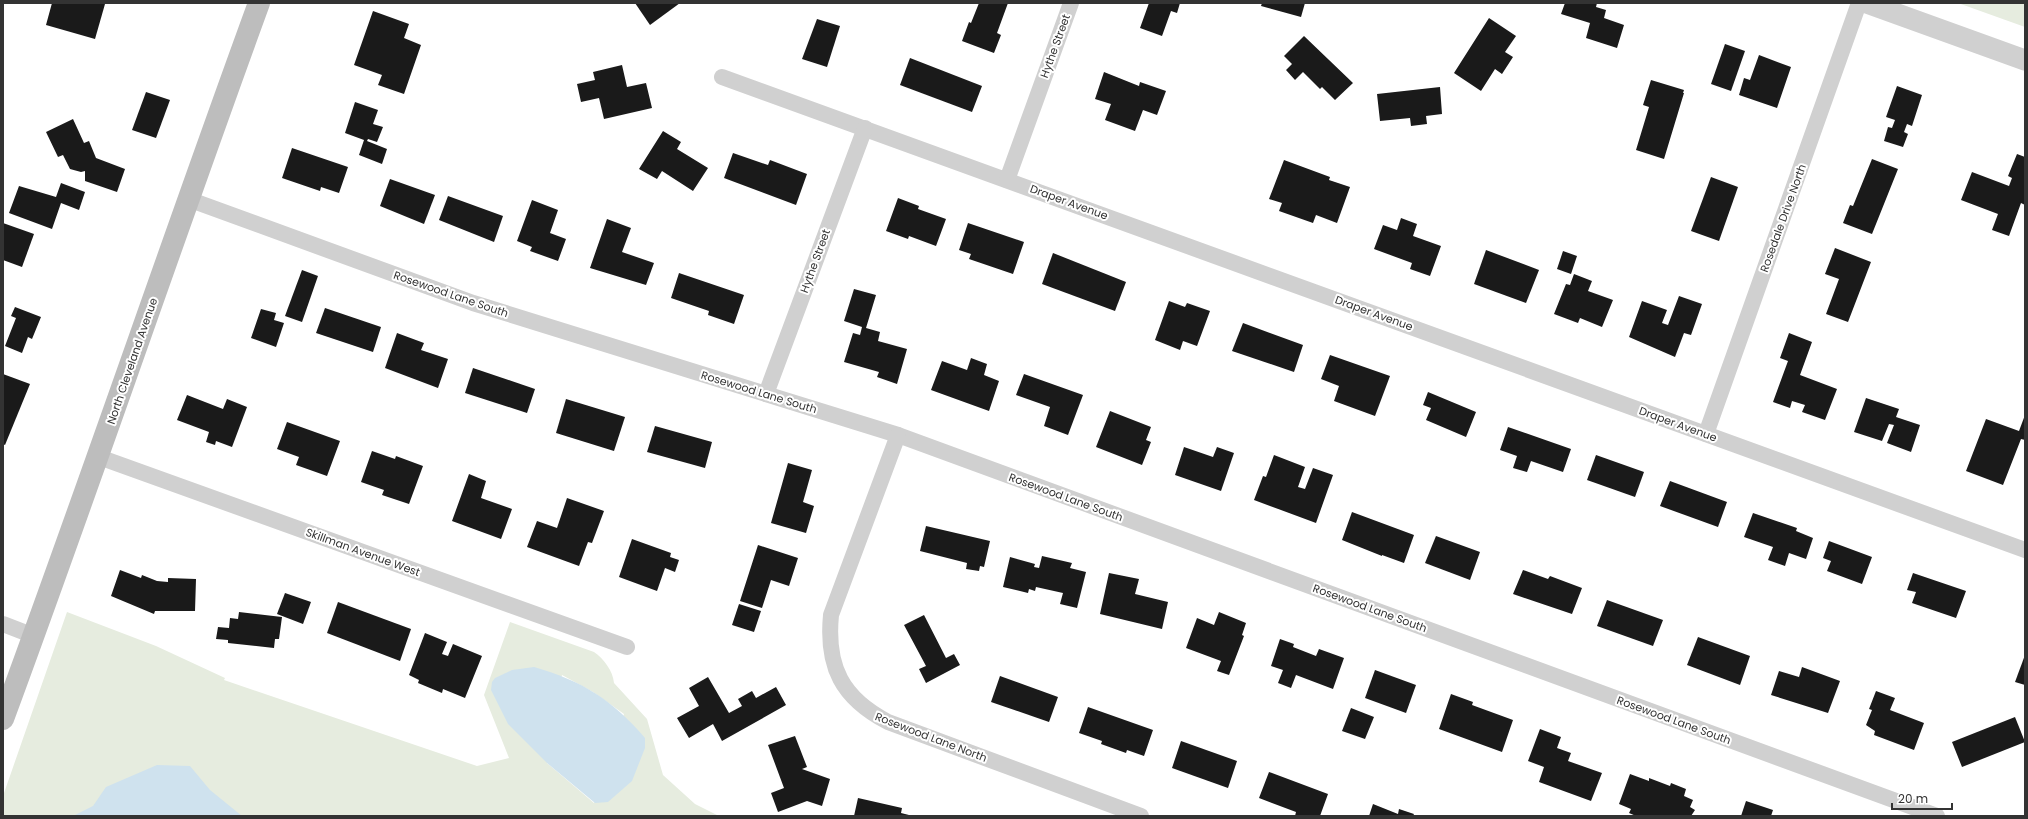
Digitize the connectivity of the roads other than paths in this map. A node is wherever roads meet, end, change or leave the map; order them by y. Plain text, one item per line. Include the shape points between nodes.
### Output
1 (259, 3) edge
2 (1071, 3) edge
3 (1859, 3) edge
4 (1867, 3) edge
5 (2025, 60) edge
6 (722, 77) dead end
7 (865, 128) junction
8 (1006, 180) junction
9 (188, 199) junction
10 (766, 394) junction
11 (1706, 434) junction
12 (898, 435) junction
13 (99, 457) junction
14 (2025, 550) edge
15 (3, 624) edge
16 (34, 636) junction
17 (627, 647) dead end
18 (3, 719) edge
19 (1141, 816) edge
20 (1937, 816) edge

1 - 9 main road, North Cleveland Avenue
2 - 8 street, Hythe Street
3 - 11 street, Rosedale Drive North
4 - 5 street
6 - 7 street, Draper Avenue
7 - 8 street, Draper Avenue
7 - 10 street, Hythe Street
8 - 11 street, Draper Avenue
9 - 10 street, Rosewood Lane South via 473,303
9 - 13 main road, North Cleveland Avenue
10 - 12 street, Rosewood Lane South
11 - 14 street, Draper Avenue
12 - 19 street, Rosewood Lane North via 831,615 831,652 840,679 853,697 869,712 888,722
12 - 20 street, Rosewood Lane South
13 - 16 main road, North Cleveland Avenue
13 - 17 street, Skillman Avenue West
15 - 16 street
16 - 18 main road, North Cleveland Avenue

